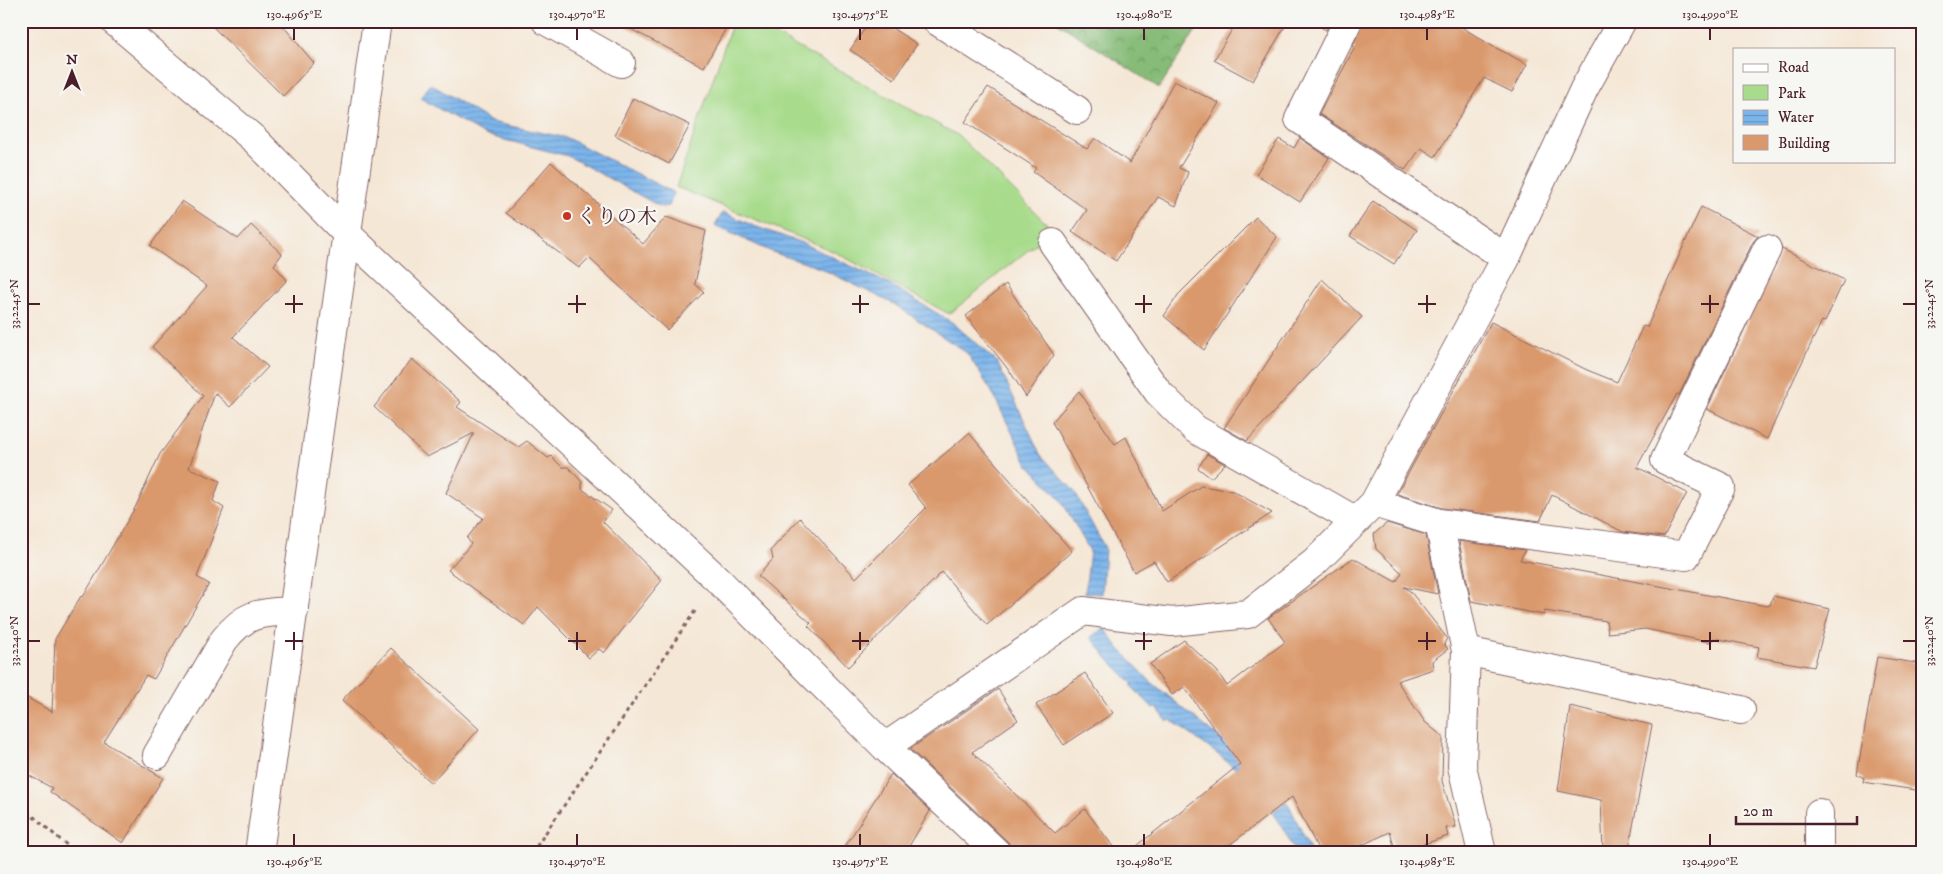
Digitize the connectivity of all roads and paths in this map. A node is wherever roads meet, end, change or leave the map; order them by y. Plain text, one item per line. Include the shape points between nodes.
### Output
1 (114, 21) edge
2 (377, 21) edge
3 (546, 21) edge
4 (937, 21) edge
5 (1348, 21) edge
6 (1622, 21) edge
7 (621, 63) dead end
8 (1077, 110) dead end
9 (348, 234) junction
10 (1054, 243) dead end
11 (1767, 249) dead end
12 (1506, 258) junction
13 (1365, 512) junction
14 (1439, 523) junction
15 (717, 579) junction
16 (294, 611) junction
17 (1466, 651) junction
18 (1741, 710) dead end
19 (885, 748) junction
20 (157, 755) dead end
21 (21, 806) edge
22 (1819, 813) dead end
23 (989, 850) edge
24 (76, 853) edge
25 (259, 853) edge
26 (532, 853) edge
27 (1482, 853) edge
28 (1819, 853) edge

1 - 9 street via 255,140
2 - 9 street
3 - 7 street
4 - 8 street
5 - 12 street via 1299,119
6 - 12 street via 1584,89
9 - 15 street
9 - 16 street
10 - 13 street via 1158,392 1194,429
11 - 14 street via 1665,460 1721,487 1686,556
12 - 13 street
13 - 14 street
13 - 19 street via 1315,562 1248,614 1172,622 1083,611
14 - 17 street
15 - 19 street
15 - 26 path
16 - 20 street via 257,613 235,625
16 - 25 street
17 - 18 street
17 - 27 street via 1462,766
19 - 23 street
21 - 24 path
22 - 28 street

